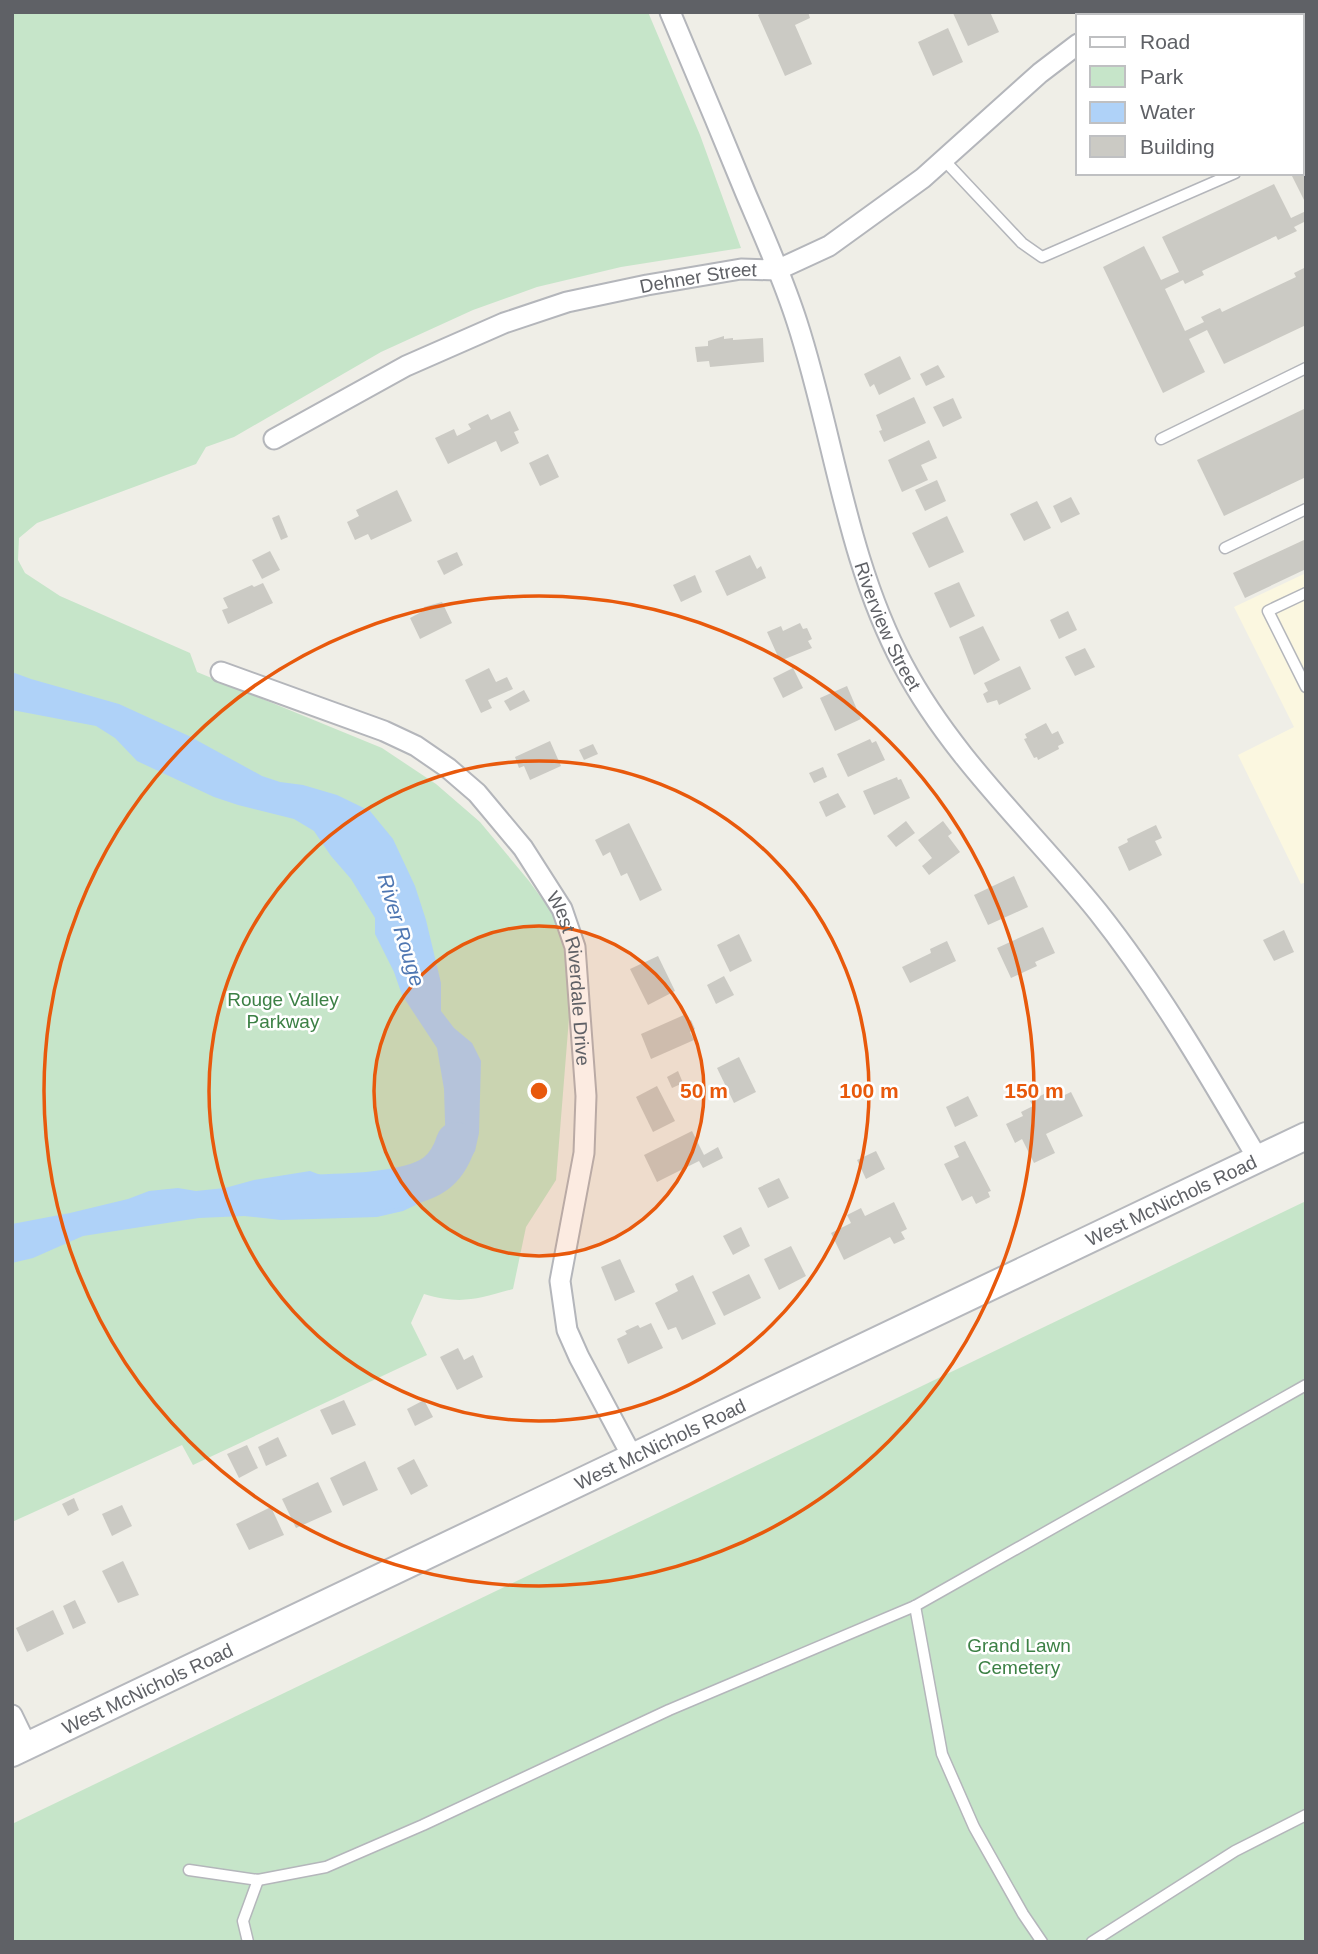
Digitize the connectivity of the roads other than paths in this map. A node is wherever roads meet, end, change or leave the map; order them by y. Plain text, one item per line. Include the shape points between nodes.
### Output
1 (670, 12) edge
2 (1076, 46) edge
3 (944, 160) junction
4 (1230, 175) edge
5 (777, 270) junction
6 (1306, 368) edge
7 (274, 439) dead end
8 (1161, 439) dead end
9 (1306, 509) edge
10 (1225, 548) dead end
11 (1306, 593) edge
12 (1306, 656) edge
13 (1293, 662) junction
14 (221, 672) dead end
15 (1306, 687) edge
16 (1306, 1136) edge
17 (1258, 1158) junction
18 (1306, 1385) edge
19 (633, 1458) junction
20 (915, 1606) junction
21 (12, 1715) edge
22 (20, 1749) edge
23 (1306, 1815) edge
24 (189, 1870) dead end
25 (258, 1880) junction
26 (248, 1942) edge
27 (1042, 1942) edge
28 (1092, 1942) edge

1 - 5 street, Riverview Street
2 - 3 street, Dehner Street
3 - 4 lane via 1022,243 1042,257
3 - 5 street, Dehner Street via 829,246
5 - 7 street, Dehner Street via 741,270 647,285 567,302 504,323 406,366
5 - 17 street, Riverview Street via 797,321 852,534 901,662 962,755 1144,971
6 - 8 lane
9 - 10 lane
11 - 13 lane via 1268,611
12 - 13 lane
13 - 15 lane
14 - 19 street, West Riverdale Drive via 384,731 427,753 477,793 523,848 562,909 575,947 586,1096 584,1153 560,1281 562,1302 579,1357
16 - 17 main road, West McNichols Road
17 - 19 main road, West McNichols Road
18 - 20 lane
19 - 22 main road, West McNichols Road
20 - 25 lane via 669,1710 326,1867
20 - 27 lane via 942,1754 974,1827
21 - 22 street
23 - 28 lane via 1235,1852
24 - 25 lane
25 - 26 lane via 243,1921

